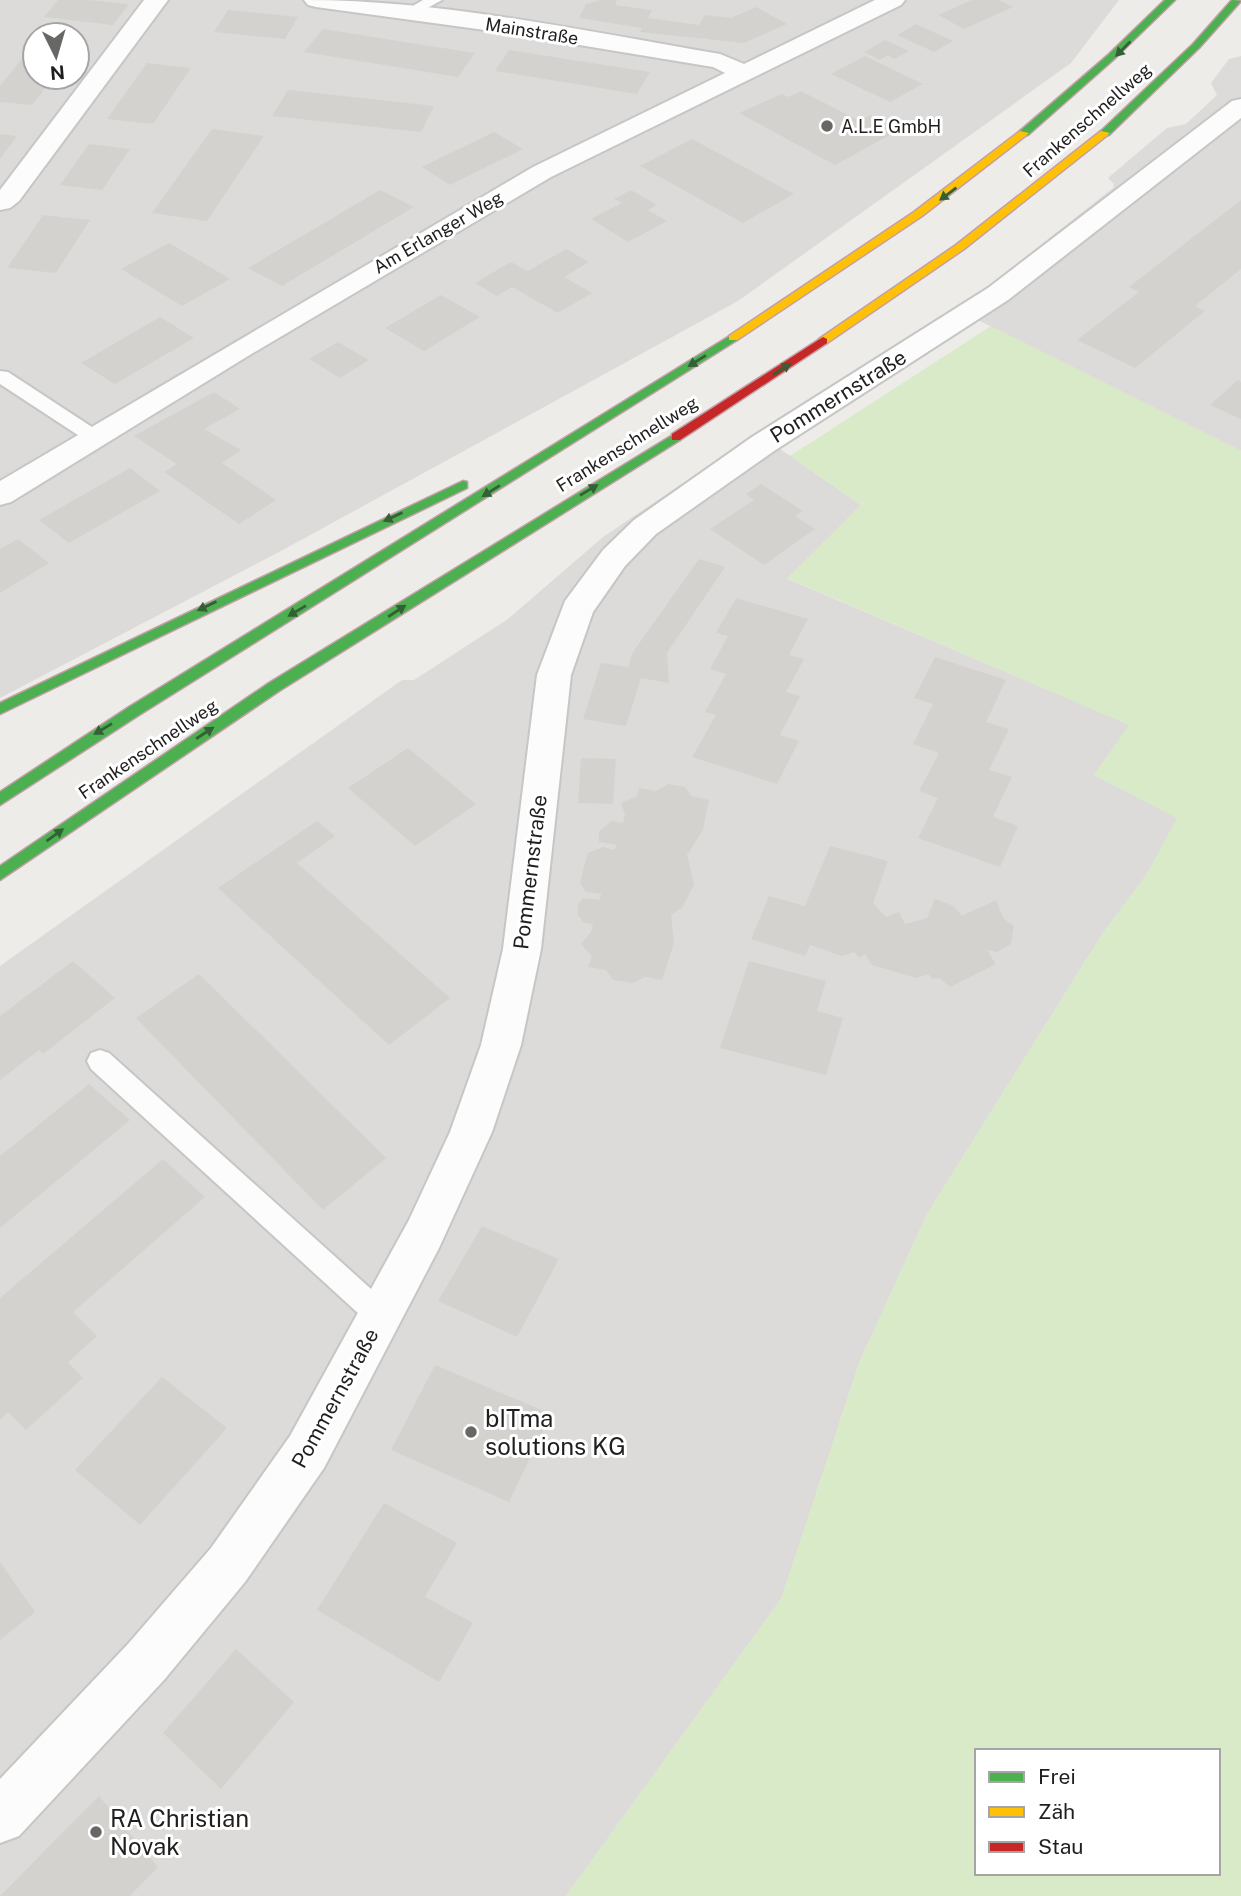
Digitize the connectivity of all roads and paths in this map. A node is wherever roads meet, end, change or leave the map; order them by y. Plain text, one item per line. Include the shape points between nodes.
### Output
1 (156, 0) edge
2 (316, 0) edge
3 (435, 0) edge
4 (893, 0) edge
5 (1170, 0) edge
6 (1237, 0) edge
7 (408, 13) junction
8 (745, 74) junction
9 (1241, 106) edge
10 (0, 202) edge
11 (1, 376) edge
12 (610, 415) junction
13 (94, 437) junction
14 (0, 495) edge
15 (0, 709) edge
16 (0, 799) edge
17 (0, 874) edge
18 (100, 1061) dead end
19 (381, 1315) junction
20 (0, 1817) edge

1 - 10 street via 10,195
2 - 7 street, Mainstraße
3 - 7 lane
4 - 8 street, Am Erlanger Weg
5 -> 12 highway, Frankenschnellweg via 1061,106 930,208 761,322
17 -> 6 highway, Frankenschnellweg via 127,783 688,430 936,266 1121,120
7 - 8 street, Mainstraße via 720,61
8 - 13 street, Am Erlanger Weg via 542,172
9 - 19 street, Pommernstraße via 998,294 763,444 645,527 614,558 577,610 554,675 522,948 501,1045 471,1132
11 - 13 lane
12 -> 15 highway
12 -> 16 highway, Frankenschnellweg via 78,745
13 - 14 street, Am Erlanger Weg
18 - 19 lane
19 - 20 street, Pommernstraße via 307,1452 228,1565 146,1662

